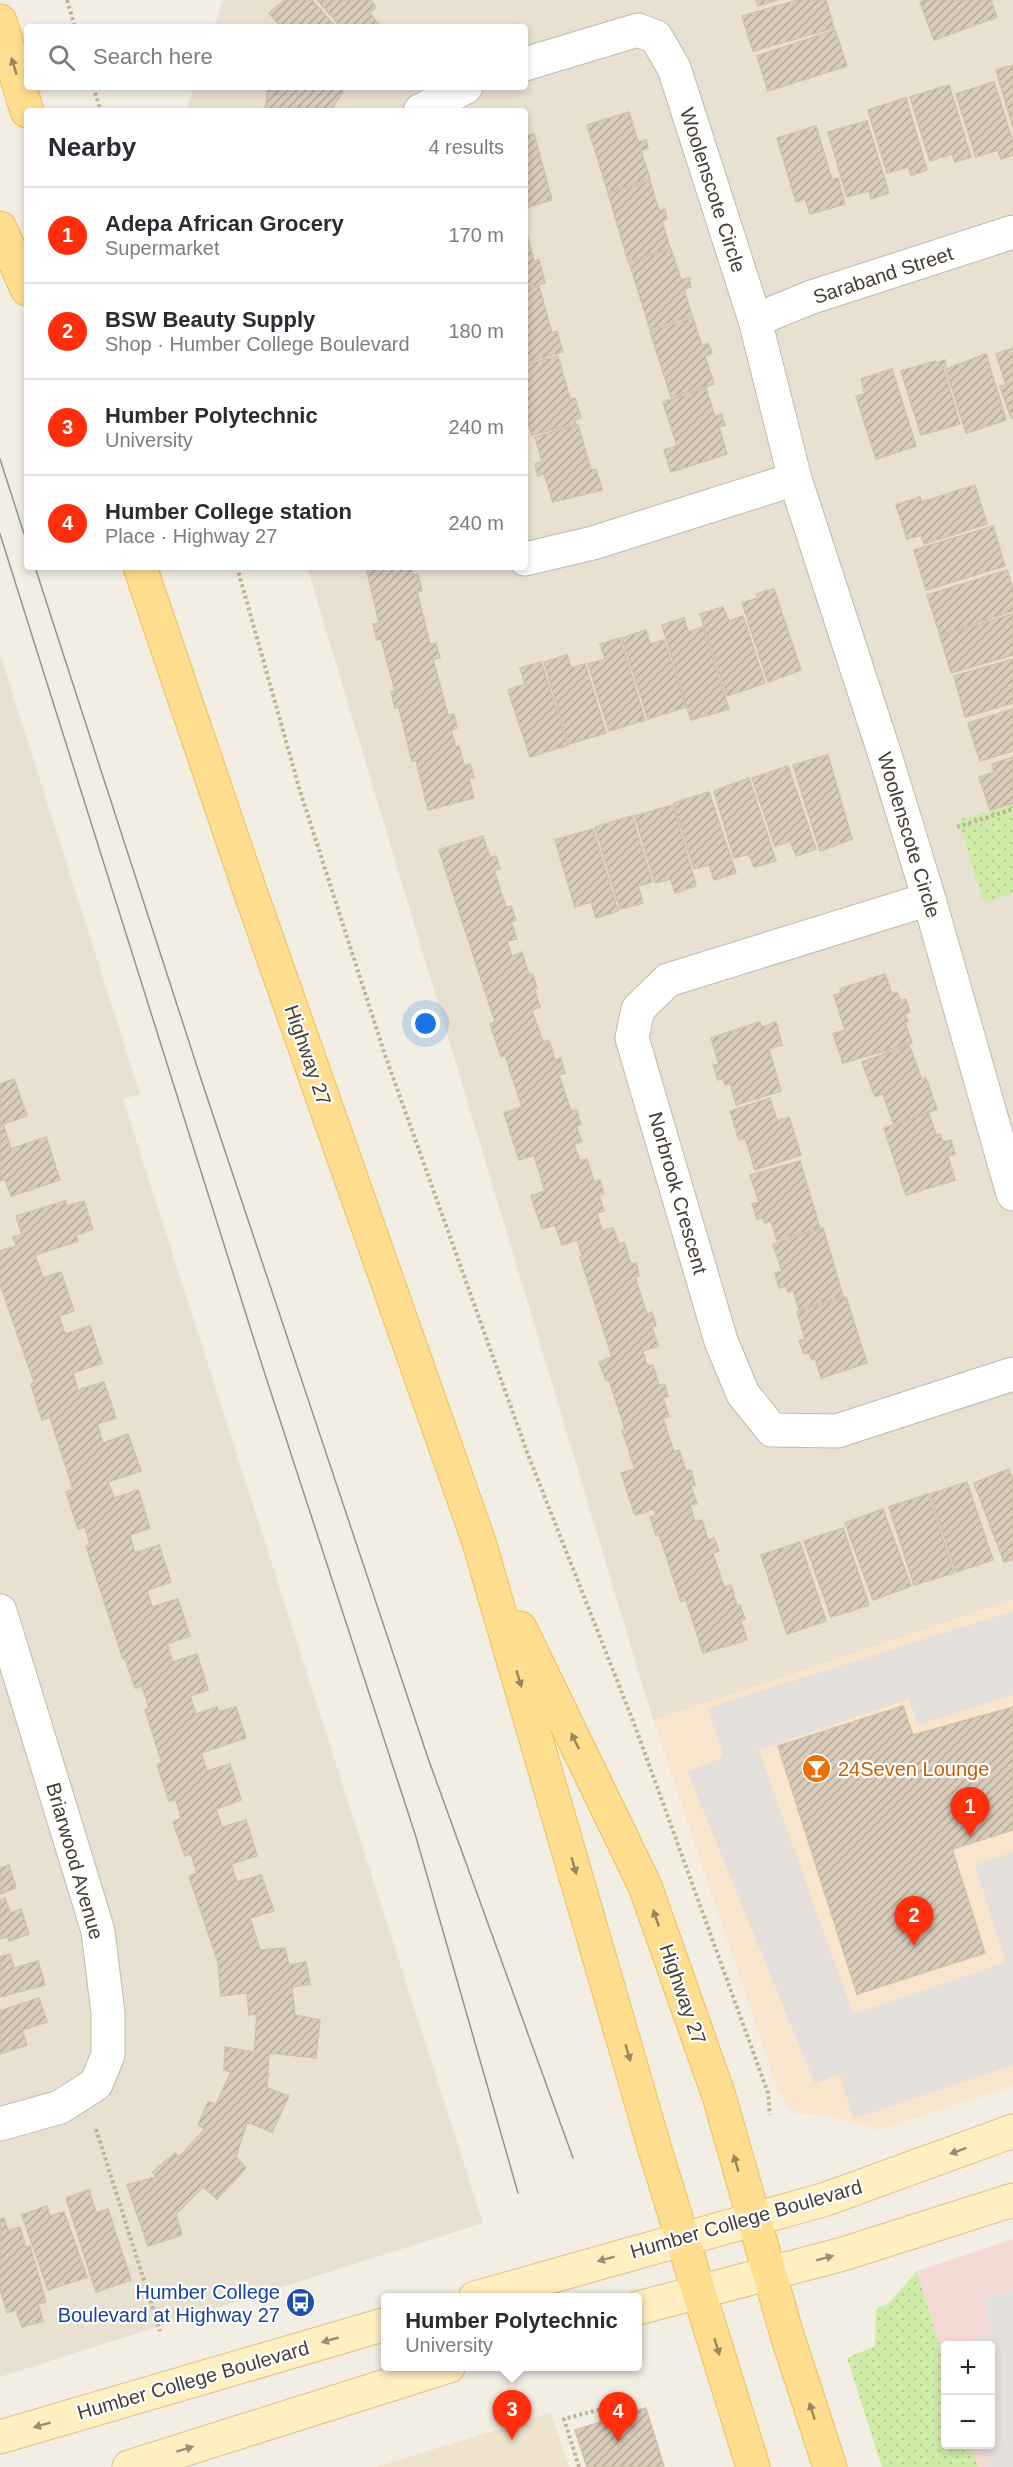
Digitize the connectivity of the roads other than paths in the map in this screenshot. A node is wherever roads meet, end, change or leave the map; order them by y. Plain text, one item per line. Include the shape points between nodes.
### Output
1 (0, 21) edge
2 (528, 63) edge
3 (460, 90) edge
4 (26, 108) edge
5 (426, 108) edge
6 (0, 228) edge
7 (1013, 232) edge
8 (24, 282) edge
9 (755, 320) junction
10 (795, 479) junction
11 (528, 558) edge
12 (141, 570) edge
13 (929, 899) junction
14 (1013, 1194) edge
15 (1013, 1374) edge
16 (479, 1542) junction
17 (0, 1611) edge
18 (0, 2124) edge
19 (1013, 2131) edge
20 (1013, 2200) edge
21 (753, 2219) junction
22 (683, 2238) junction
23 (769, 2273) junction
24 (700, 2292) junction
25 (492, 2293) edge
26 (642, 2307) edge
27 (381, 2325) edge
28 (435, 2371) edge
29 (0, 2437) edge
30 (129, 2467) edge
31 (753, 2467) edge
32 (830, 2467) edge

4 -> 1 main road
2 - 9 street, Woolenscote Circle via 638,30 657,37 674,68
3 - 5 street
6 - 8 main road
7 - 9 street, Saraband Street via 812,297
9 - 10 street, Woolenscote Circle
10 - 11 street via 593,543
10 - 13 street, Woolenscote Circle
12 - 16 main road, Highway 27
13 - 14 street, Woolenscote Circle
13 - 15 street, Norbrook Crescent via 668,980 638,1009 632,1038 721,1341 743,1394 772,1430 837,1431
21 -> 16 main road, Highway 27 via 719,2096 645,1886
16 -> 22 main road, Highway 27
17 - 18 street, Briarwood Avenue via 98,1931 108,2055 96,2084 60,2107
19 -> 21 street, Humber College Boulevard via 826,2199
23 -> 20 street via 843,2254
21 - 22 street, Humber College Boulevard
21 - 23 main road, Highway 27
22 - 24 main road, Highway 27
22 -> 25 street, Humber College Boulevard
23 - 24 street
32 -> 23 main road, Highway 27
24 - 26 street
24 -> 31 main road, Highway 27
27 -> 29 street, Humber College Boulevard
30 -> 28 street

